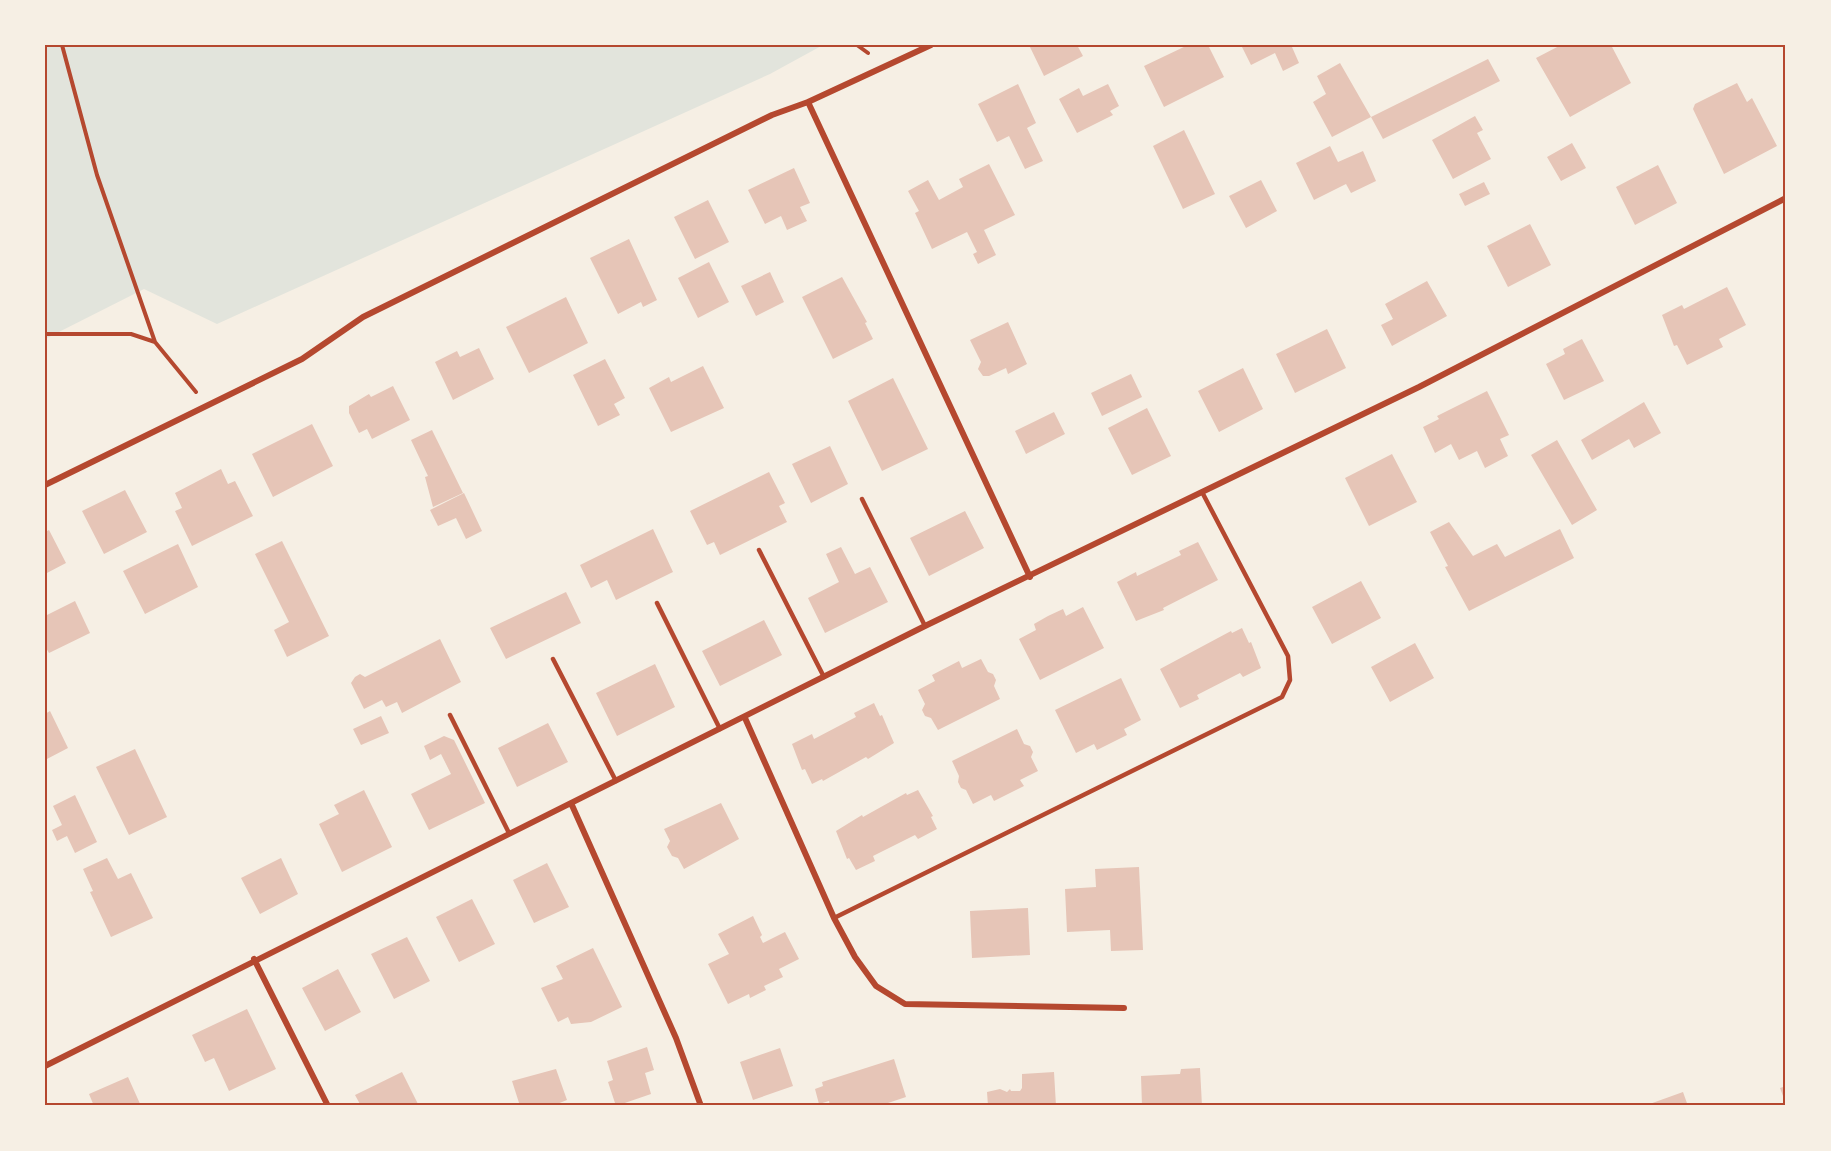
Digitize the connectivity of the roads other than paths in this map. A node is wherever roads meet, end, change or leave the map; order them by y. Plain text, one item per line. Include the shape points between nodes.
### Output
1 (931, 45) edge
2 (923, 47) edge
3 (808, 102) junction
4 (1786, 198) edge
5 (45, 485) edge
6 (1202, 492) junction
7 (862, 499) dead end
8 (759, 550) dead end
9 (1030, 577) junction
10 (657, 603) dead end
11 (925, 626) junction
12 (554, 659) dead end
13 (824, 677) junction
14 (450, 715) dead end
15 (745, 718) junction
16 (720, 730) junction
17 (616, 781) junction
18 (571, 803) junction
19 (508, 833) junction
20 (834, 918) junction
21 (254, 959) junction
22 (1124, 1008) dead end
23 (45, 1066) edge
24 (328, 1106) edge
25 (702, 1106) edge

1 - 2 street
2 - 3 street
3 - 5 street via 772,115 363,317 320,349
3 - 9 street
4 - 6 street via 1419,387
6 - 9 street
6 - 20 lane via 1288,656 1290,680 1282,697
7 - 11 lane
8 - 13 lane
9 - 11 street
10 - 16 lane
11 - 13 street
12 - 17 lane
13 - 15 street
14 - 19 lane
15 - 16 street
15 - 20 street
16 - 17 street
17 - 18 street
18 - 19 street
18 - 25 street via 676,1038
19 - 21 street
20 - 22 street via 876,986 905,1004
21 - 23 street
21 - 24 street

